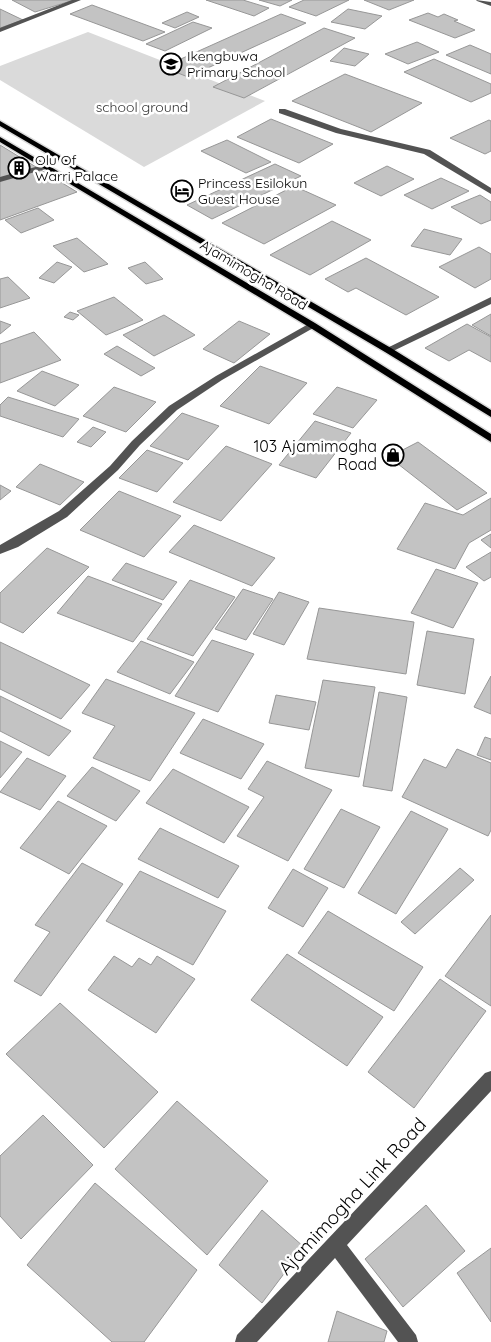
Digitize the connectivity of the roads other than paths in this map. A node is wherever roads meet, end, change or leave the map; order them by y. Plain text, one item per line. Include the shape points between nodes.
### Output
1 (78, 0) edge
2 (479, 0) edge
3 (491, 4) edge
4 (0, 30) edge
5 (282, 111) dead end
6 (0, 123) edge
7 (0, 139) edge
8 (46, 166) junction
9 (0, 180) edge
10 (491, 192) edge
11 (491, 300) edge
12 (312, 325) junction
13 (388, 350) junction
14 (491, 414) edge
15 (491, 440) edge
16 (0, 550) edge
17 (491, 1079) edge
18 (336, 1244) junction
19 (244, 1342) edge
20 (409, 1342) edge

1 - 4 street
2 - 3 street
5 - 10 street via 339,131 427,152
6 - 13 main road, Ajamimogha Road
7 - 8 main road, Ajamimogha Road
8 - 9 street
8 - 12 main road, Ajamimogha Road
11 - 13 street
12 - 15 main road, Ajamimogha Road
12 - 16 street via 173,408 114,468 62,514
13 - 14 main road, Ajamimogha Road
17 - 18 street, Ajamimogha Link Road
18 - 19 street, Ajamimogha Link Road
18 - 20 street

